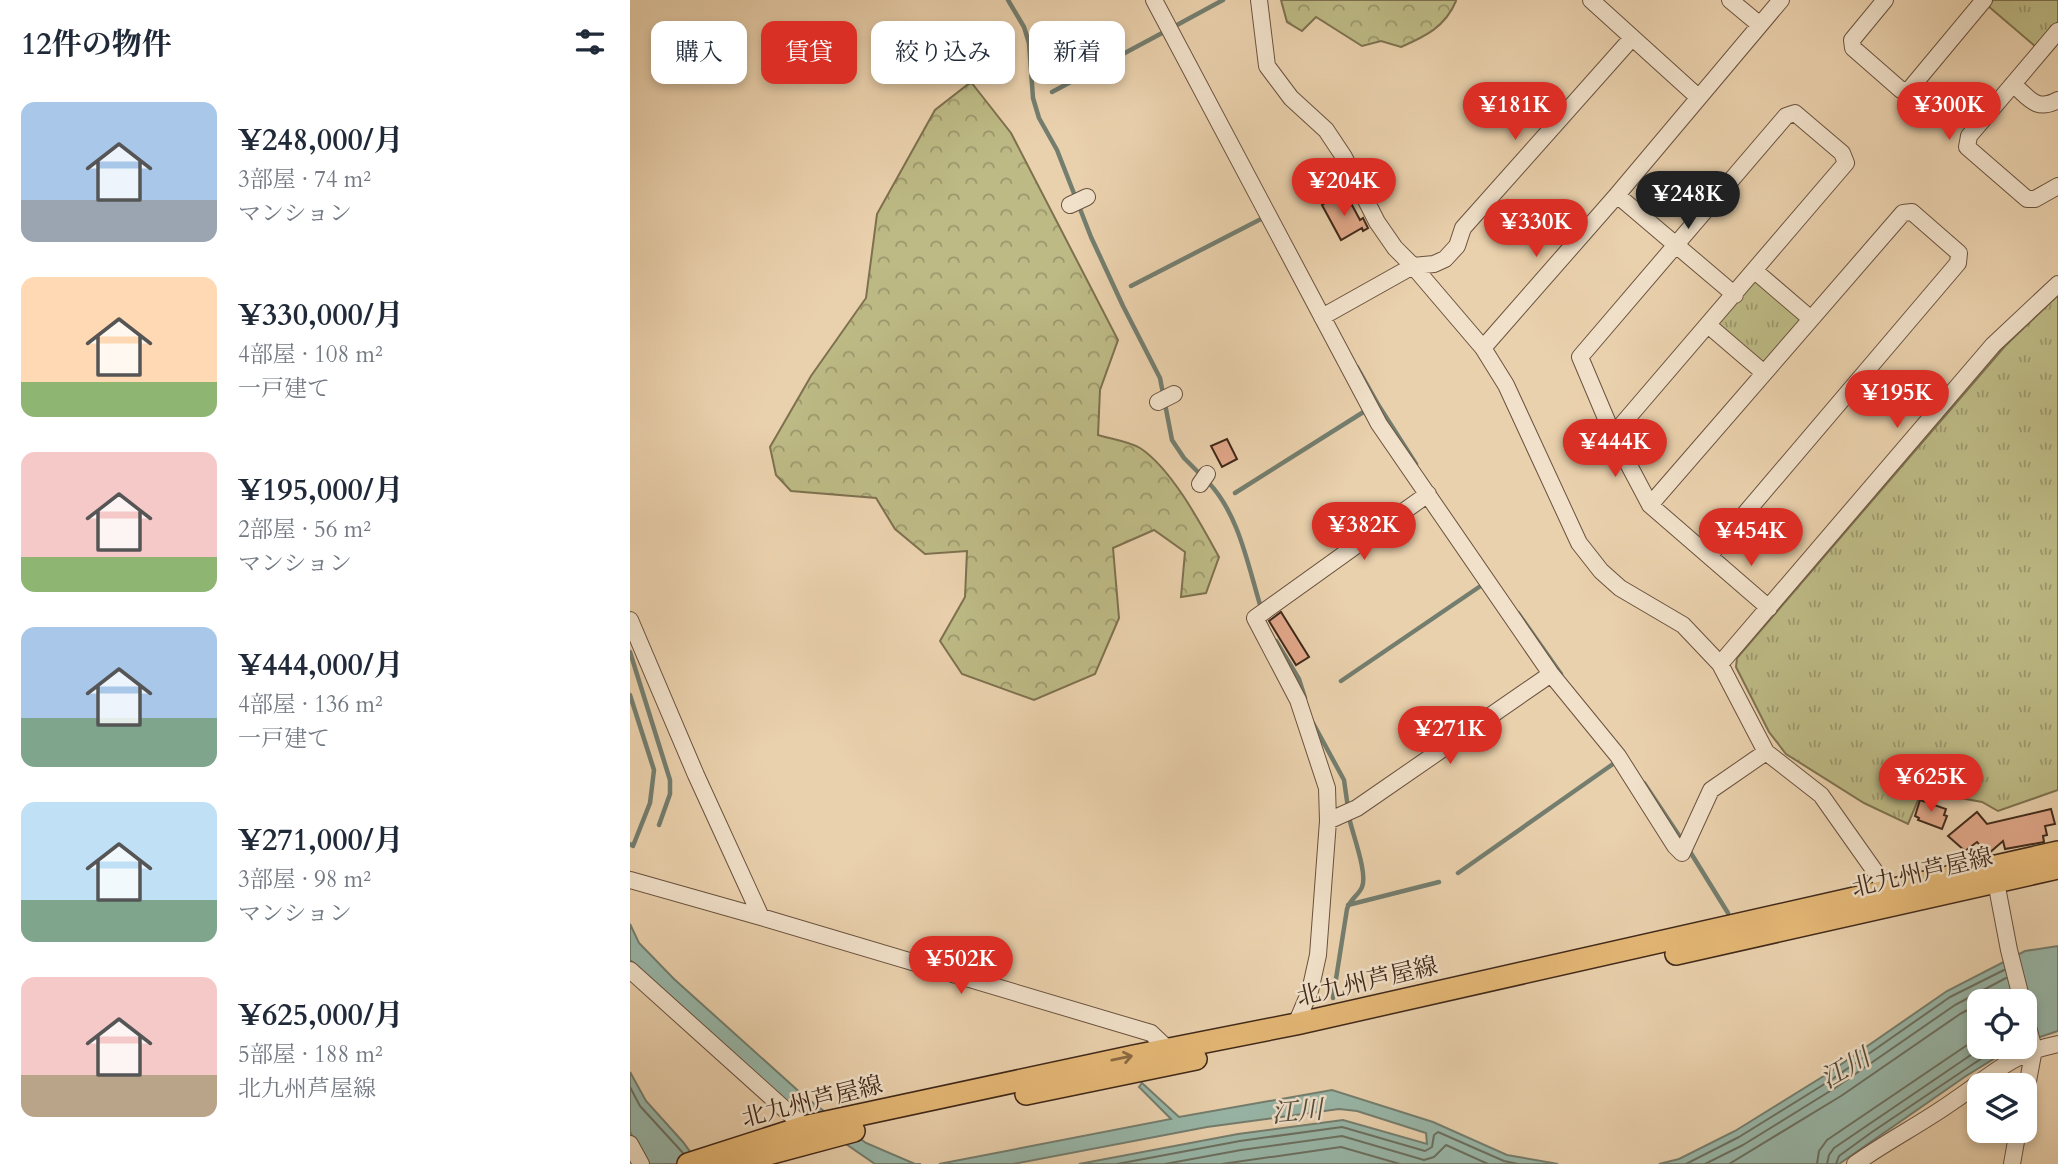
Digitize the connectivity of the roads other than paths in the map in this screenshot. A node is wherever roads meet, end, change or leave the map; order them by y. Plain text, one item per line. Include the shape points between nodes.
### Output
1 (1154, 0) edge
2 (1259, 0) edge
3 (1591, 0) edge
4 (1730, 0) edge
5 (1781, 0) edge
6 (1885, 0) edge
7 (1984, 0) edge
8 (1760, 25) junction
9 (2058, 31) edge
10 (1632, 38) junction
11 (2013, 84) junction
12 (1698, 97) junction
13 (2058, 100) edge
14 (2058, 186) edge
15 (1617, 195) junction
16 (1087, 197) dead end
17 (1070, 205) dead end
18 (1675, 244) junction
19 (1413, 266) junction
20 (1755, 271) junction
21 (2058, 284) edge
22 (1735, 295) junction
23 (1322, 317) junction
24 (1811, 319) junction
25 (1708, 325) junction
26 (1483, 348) junction
27 (1764, 373) junction
28 (1174, 394) dead end
29 (1158, 402) dead end
30 (1612, 435) junction
31 (1428, 494) junction
32 (1650, 505) junction
33 (1709, 556) junction
34 (1769, 608) junction
35 (630, 620) edge
36 (1720, 664) junction
37 (1551, 674) junction
38 (1766, 752) junction
39 (1328, 821) junction
40 (2058, 852) edge
41 (2058, 868) edge
42 (630, 880) edge
43 (1996, 882) junction
44 (1893, 898) junction
45 (761, 917) junction
46 (630, 970) edge
47 (2019, 989) edge
48 (1296, 1024) junction
49 (2058, 1044) edge
50 (2037, 1048) edge
51 (1171, 1057) junction
52 (2014, 1059) edge
53 (812, 1133) junction
54 (2016, 1143) edge
55 (630, 1144) edge
56 (693, 1162) edge
57 (641, 1164) edge
58 (731, 1164) edge
59 (1855, 1164) edge
60 (2012, 1164) edge

1 - 23 street
2 - 19 street via 1266,66 1326,130 1377,222
3 - 10 street
4 - 8 street
5 - 8 street
6 - 7 street via 1852,40 1853,48 1901,90 1909,90
8 - 12 street
9 - 11 street
10 - 12 street
10 - 19 street via 1463,228 1457,246 1445,259
11 - 13 street via 2035,104
11 - 14 street via 1969,136 1967,147 2026,199
12 - 15 street
15 - 18 street
15 - 26 street
16 - 17 street
18 - 20 street via 1786,116 1796,113 1842,153 1846,163
18 - 22 street
18 - 30 street via 1580,357
19 - 23 street
19 - 26 street
20 - 22 street
20 - 24 street
21 - 34 street via 1993,345
22 - 25 street
23 - 31 street via 1379,424
24 - 27 street
24 - 33 street via 1903,213 1912,212 1959,253 1958,263
25 - 27 street
25 - 30 street
26 - 36 street via 1506,385 1579,543 1601,572 1683,625
27 - 32 street
28 - 29 street
30 - 32 street
31 - 37 street
31 - 39 street via 1255,618 1298,700 1327,788
32 - 33 street
33 - 34 street
34 - 36 street
35 - 45 street
36 - 38 street
37 - 38 street via 1618,756 1682,853 1711,790
37 - 39 street via 1357,808
38 - 44 street via 1821,795
39 - 48 street via 1318,955
40 - 44 main road, 北九州芦屋線
41 - 43 main road, 北九州芦屋線
42 - 45 street
43 - 44 main road, 北九州芦屋線
43 - 47 street
44 - 48 main road, 北九州芦屋線
44 - 51 main road, 北九州芦屋線
45 - 51 street via 1151,1033
46 - 53 street
48 - 51 main road, 北九州芦屋線
49 - 50 street
51 - 53 main road, 北九州芦屋線
52 - 59 street
53 - 56 main road, 北九州芦屋線
53 - 58 main road, 北九州芦屋線
54 - 60 street
55 - 57 street

